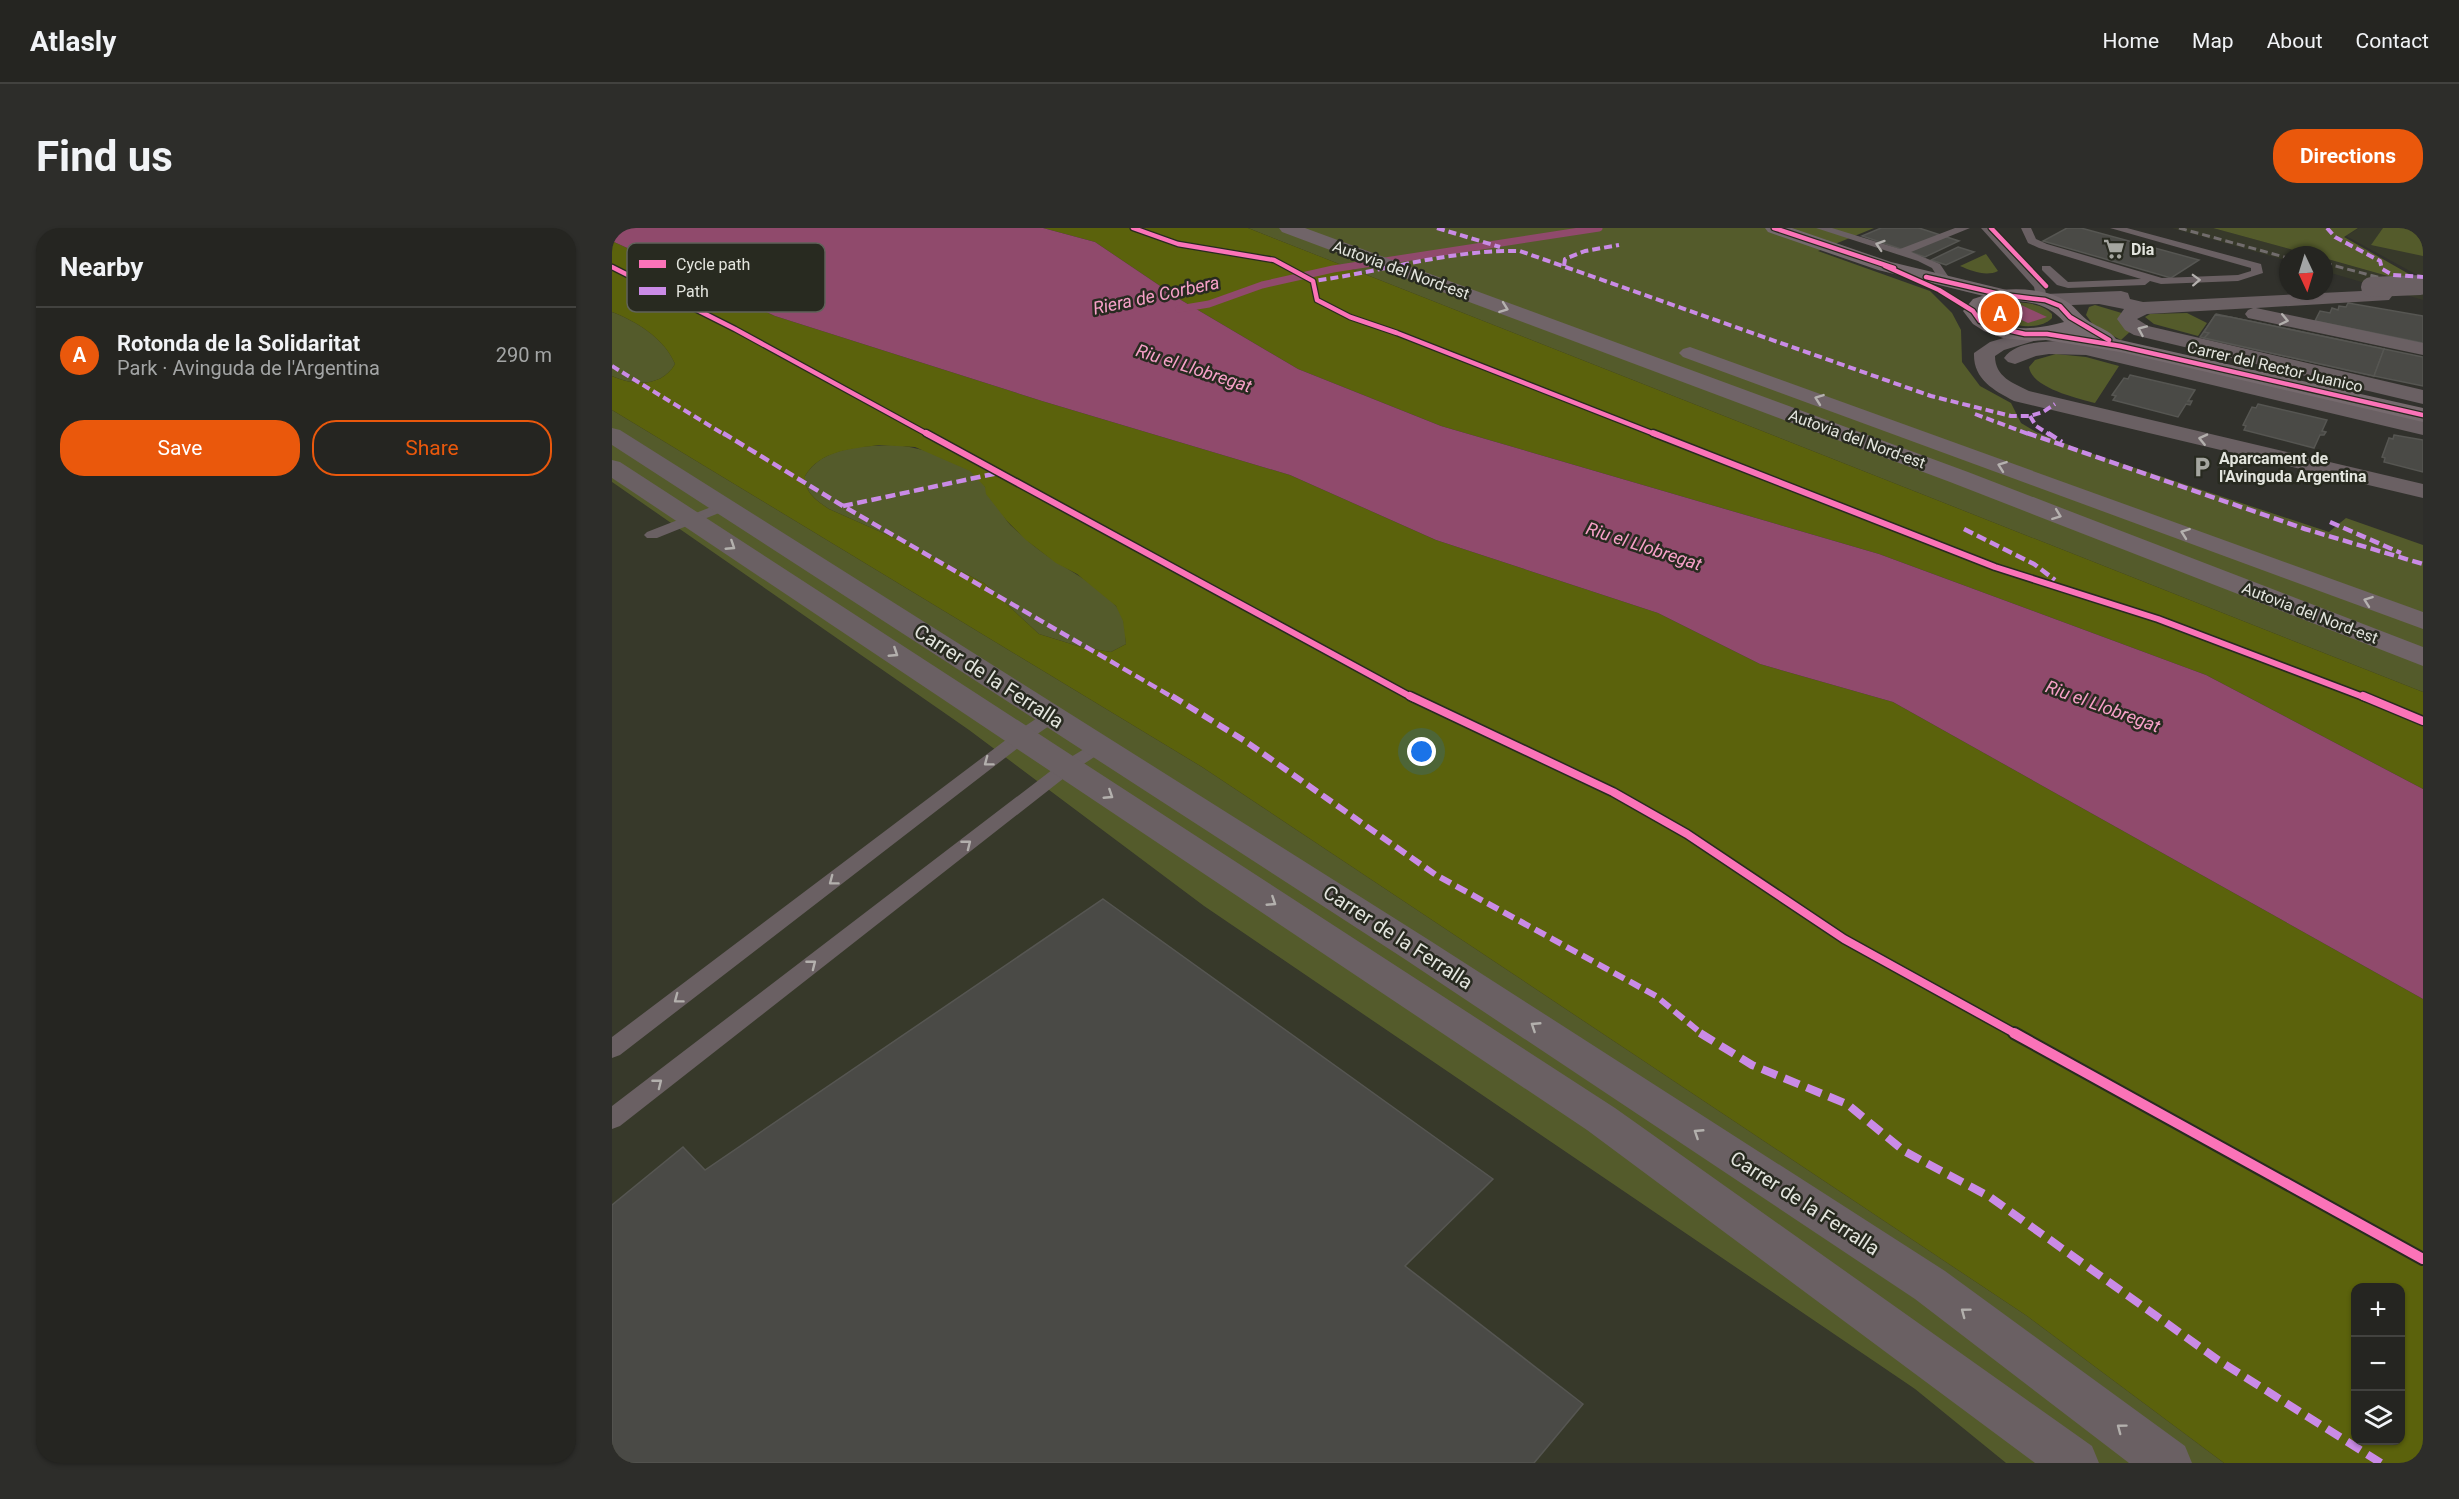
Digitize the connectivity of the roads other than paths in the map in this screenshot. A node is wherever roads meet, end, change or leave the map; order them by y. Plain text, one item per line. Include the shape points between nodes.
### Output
1 (1288, 228) edge
2 (1774, 228) edge
3 (1821, 228) edge
4 (1965, 228) edge
5 (1986, 228) edge
6 (2015, 228) edge
7 (2026, 228) edge
8 (2115, 228) edge
9 (1398, 247) dead end
10 (1901, 252) junction
11 (2097, 262) junction
12 (1885, 266) junction
13 (2058, 267) junction
14 (2026, 271) junction
15 (2161, 281) junction
16 (1946, 282) junction
17 (2422, 285) edge
18 (2333, 289) edge
19 (2279, 290) edge
20 (2377, 291) junction
21 (2011, 296) junction
22 (2095, 299) junction
23 (2043, 300) junction
24 (2206, 304) junction
25 (2143, 308) junction
26 (1585, 315) dead end
27 (2069, 315) junction
28 (1977, 316) junction
29 (2042, 334) junction
30 (2120, 346) junction
31 (1674, 347) dead end
32 (2423, 349) edge
33 (2423, 397) edge
34 (2046, 400) junction
35 (2423, 415) edge
36 (2423, 428) edge
37 (612, 435) edge
38 (612, 467) edge
39 (2423, 491) edge
40 (724, 506) junction
41 (691, 519) junction
42 (652, 535) dead end
43 (2423, 621) edge
44 (2423, 657) edge
45 (1052, 716) junction
46 (1021, 737) junction
47 (1099, 746) junction
48 (1067, 767) junction
49 (612, 1049) edge
50 (612, 1119) edge
51 (2074, 1463) edge
52 (2168, 1463) edge

1 -> 44 highway, Autovia del Nord-est via 1959,477
2 - 12 main road
10 -> 3 lane
4 - 10 lane
5 - 14 lane
6 - 7 lane
7 - 11 lane via 2032,241
15 -> 8 lane via 2238,278 2257,273 2257,266
9 - 26 highway, Autovia del Nord-est
10 - 16 lane via 1936,266
11 - 13 lane via 2093,266
11 - 15 lane
12 - 16 main road
12 - 28 main road via 1939,290
13 - 14 lane
13 - 15 lane via 2061,283 2068,285
14 - 21 lane
14 - 23 lane via 2040,286
16 - 21 main road
17 - 20 street, bridge
18 - 20 street
19 - 22 street
20 - 24 street
21 - 23 main road
21 - 28 main road via 1984,300
22 - 23 street
22 - 25 street
22 - 27 street
23 - 27 main road, Carrer del Rector Juanico via 2060,306
24 - 25 street
24 -> 32 street
33 -> 25 street, Carrer del Rector Juanico via 2141,332 2127,319
27 - 29 main road via 2070,325 2066,328
27 - 30 main road, Carrer del Rector Juanico
28 - 29 main road, Carrer del Rector Juanico via 2002,330
28 - 34 street via 1979,341 1971,356 1976,375 2012,398 2034,404
29 - 30 main road, Carrer del Rector Juanico
29 - 34 street via 1997,346 1985,353 1983,364 1987,374 2001,385 2022,396
30 - 35 main road, Carrer del Rector Juanico
43 -> 31 highway, Autovia del Nord-est
34 - 36 street, Carrer del Rector Juanico via 2013,378 2007,369 2011,362 2017,356 2048,348 2086,349
39 -> 34 street
37 - 40 street, Carrer de la Ferralla
38 - 41 street, Carrer de la Ferralla
40 - 41 lane
40 - 45 street, Carrer de la Ferralla
41 - 42 lane
41 -> 46 street, Carrer de la Ferralla
45 - 46 lane
45 - 47 street, Carrer de la Ferralla
46 - 48 street, Carrer de la Ferralla
46 -> 49 lane
47 - 48 lane
52 -> 47 street, Carrer de la Ferralla via 1930,1285
50 -> 48 lane
48 -> 51 street, Carrer de la Ferralla via 1600,1119

